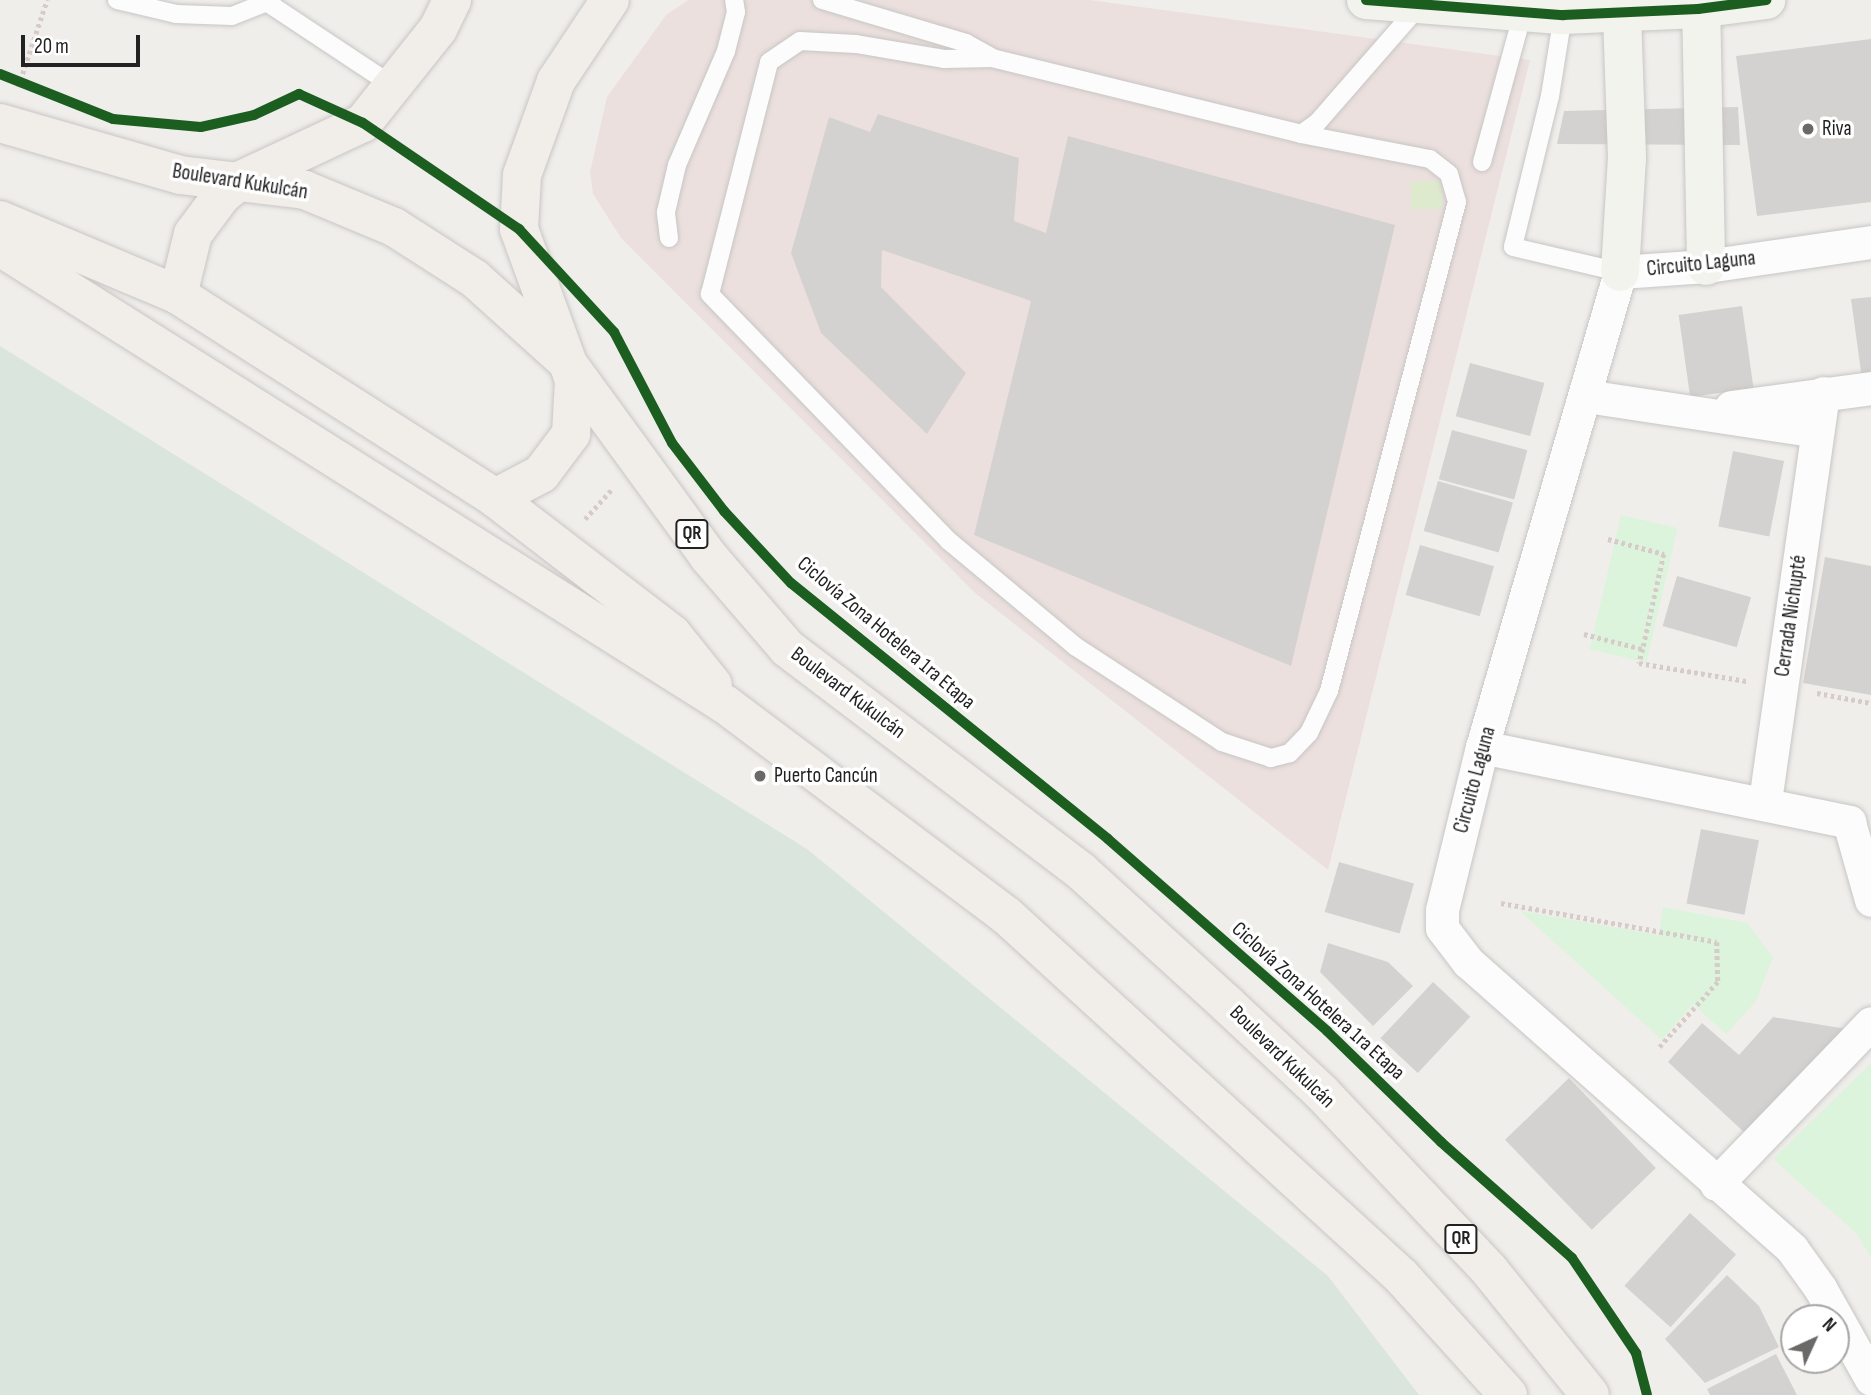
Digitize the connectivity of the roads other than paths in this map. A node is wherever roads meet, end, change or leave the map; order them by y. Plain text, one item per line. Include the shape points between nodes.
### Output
1 (117, 0) edge
2 (452, 0) edge
3 (610, 0) edge
4 (734, 0) edge
5 (822, 0) edge
6 (1366, 0) edge
7 (1766, 0) edge
8 (270, 2) edge
9 (1699, 4) edge
10 (1420, 6) junction
11 (1523, 12) junction
12 (1622, 12) junction
13 (1563, 15) junction
14 (992, 58) junction
15 (395, 87) junction
16 (3, 123) edge
17 (1301, 134) junction
18 (1482, 163) dead end
19 (239, 181) junction
20 (0, 220) edge
21 (669, 238) dead end
22 (1871, 242) edge
23 (0, 247) edge
24 (1706, 266) junction
25 (1620, 272) junction
26 (178, 295) junction
27 (566, 361) junction
28 (1871, 388) edge
29 (1823, 393) junction
30 (1586, 396) junction
31 (1706, 411) junction
32 (1817, 431) junction
33 (495, 498) junction
34 (726, 705) junction
35 (1482, 747) junction
36 (1765, 801) junction
37 (1871, 900) edge
38 (1871, 1023) edge
39 (1716, 1184) junction
40 (1871, 1379) edge
41 (1508, 1395) edge
42 (1590, 1395) edge

1 - 8 lane via 176,14 232,16
2 - 15 main road via 438,29
3 - 27 main road via 556,80 522,175 519,229
4 - 21 lane via 736,12 726,51 677,165 667,212
5 - 14 lane via 966,43
6 - 10 street
7 - 9 street
8 - 15 lane
9 - 12 street
9 - 24 street
10 - 11 street
10 - 17 lane via 1317,123
11 - 13 street
11 - 18 lane
12 - 13 street
12 - 25 street via 1627,158
13 - 25 lane via 1550,96 1513,247
14 - 17 lane
14 - 17 lane via 944,59 856,44 800,41 769,62 710,294 949,541 1074,646 1222,743 1271,758 1290,753 1309,733 1329,691 1457,202 1449,174 1430,159
15 - 19 main road via 363,123
16 - 19 main road, Boulevard Kukulcán / QR via 180,175
19 - 26 main road via 222,195 193,234
19 - 27 main road, Boulevard Kukulcán / QR via 305,190 394,228 475,279
20 - 26 main road
22 - 24 street, Circuito Laguna
23 - 34 main road
24 - 25 street, Circuito Laguna
25 - 30 street, Circuito Laguna
26 - 33 main road
27 - 33 main road via 576,400 571,434 541,474
27 - 42 main road, Boulevard Kukulcán / QR via 708,556 787,648 1072,864 1227,1004 1321,1092 1490,1271
28 - 29 street
29 - 31 street
29 - 32 street, Cerrada Nichupté
30 - 31 street
30 - 35 street, Circuito Laguna
31 - 32 street
32 - 36 street, Cerrada Nichupté
33 - 34 main road via 672,634
34 - 41 main road via 1007,916 1401,1276
35 - 36 street
35 - 39 street, Circuito Laguna via 1442,909 1442,928 1468,962
36 - 37 street via 1849,822
38 - 39 street
39 - 40 street, Circuito Laguna via 1807,1266

